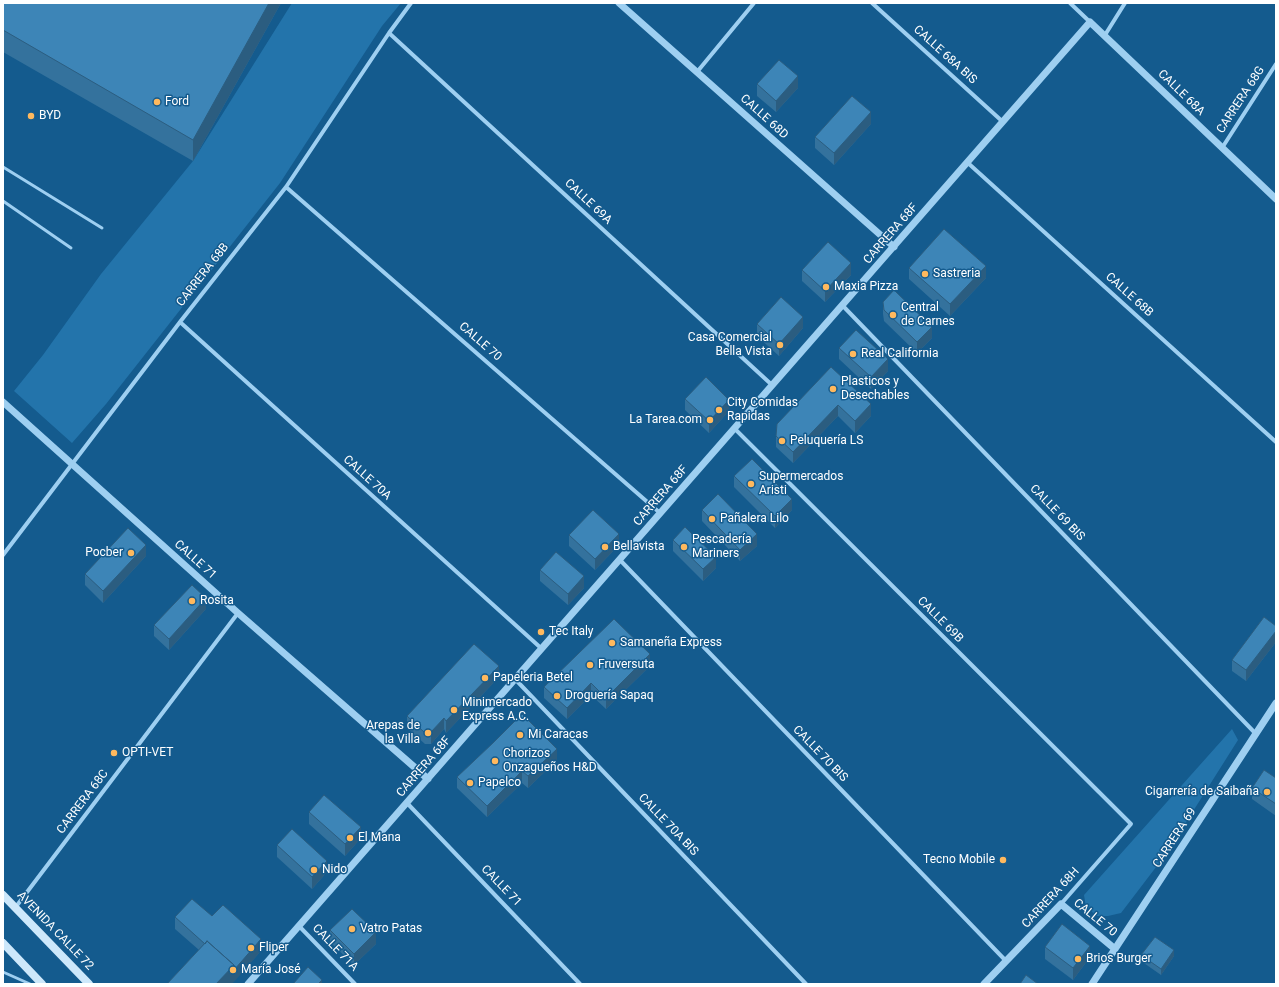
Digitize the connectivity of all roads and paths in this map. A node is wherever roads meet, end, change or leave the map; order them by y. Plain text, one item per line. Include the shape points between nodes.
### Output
1 (412, 3) edge
2 (619, 3) edge
3 (754, 3) edge
4 (872, 3) edge
5 (1070, 3) edge
6 (1125, 3) edge
7 (1090, 22) junction
8 (389, 33) junction
9 (1105, 35) junction
10 (1276, 64) edge
11 (697, 72) junction
12 (1004, 122) junction
13 (1222, 148) junction
14 (968, 163) junction
15 (3, 167) edge
16 (286, 187) junction
17 (1276, 199) edge
18 (3, 201) edge
19 (102, 228) dead end
20 (894, 247) junction
21 (71, 248) dead end
22 (843, 306) junction
23 (180, 322) junction
24 (773, 386) junction
25 (3, 402) edge
26 (735, 429) junction
27 (1276, 442) edge
28 (72, 465) junction
29 (661, 514) junction
30 (3, 555) edge
31 (620, 560) junction
32 (238, 613) junction
33 (542, 649) junction
34 (515, 679) junction
35 (1276, 703) edge
36 (1256, 734) junction
37 (428, 779) junction
38 (407, 802) junction
39 (1131, 824) joint
40 (3, 895) edge
41 (1061, 904) junction
42 (16, 908) junction
43 (300, 926) junction
44 (3, 943) edge
45 (1115, 949) junction
46 (1006, 961) junction
47 (3, 972) edge
48 (30, 984) edge
49 (42, 984) edge
50 (89, 984) edge
51 (248, 984) edge
52 (355, 984) edge
53 (580, 984) edge
54 (806, 984) edge
55 (984, 984) edge
56 (1092, 984) edge

1 - 8 street, CARRERA 68B
2 - 11 street, CALLE 68D
3 - 11 street
4 - 12 street, CALLE 68A BIS
5 - 7 street, CALLE 68A
6 - 9 street
7 - 9 street, CALLE 68A
7 - 12 street, CARRERA 68F
8 - 16 street, CARRERA 68B
8 - 24 street, CALLE 69A
9 - 13 street, CALLE 68A
10 - 13 street, CARRERA 68G
11 - 20 street, CALLE 68D
12 - 14 street, CARRERA 68F
13 - 17 street, CALLE 68A
14 - 20 street, CARRERA 68F
14 - 27 street, CALLE 68B
15 - 19 lane
16 - 23 street, CARRERA 68B
16 - 29 street, CALLE 70
18 - 21 lane
20 - 22 street, CARRERA 68F
22 - 24 street, CARRERA 68F
22 - 36 street, CALLE 69 BIS
23 - 28 street, CARRERA 68B
23 - 33 street, CALLE 70A
24 - 26 street, CARRERA 68F
25 - 28 street, CALLE 71
26 - 29 street, CARRERA 68F
26 - 39 street, CALLE 69B
28 - 30 street, CARRERA 68B
28 - 32 street, CALLE 71
29 - 31 street, CARRERA 68F
31 - 33 street, CARRERA 68F
31 - 46 street, CALLE 70 BIS
32 - 37 street, CALLE 71
32 - 42 street, CARRERA 68C
33 - 34 street, CARRERA 68F
34 - 37 street, CARRERA 68F
34 - 54 street, CALLE 70A BIS
35 - 36 street, CARRERA 69
36 - 45 street, CARRERA 69
37 - 38 street, CARRERA 68F
38 - 43 street, CARRERA 68F
38 - 53 street, CALLE 71
39 - 41 street, CARRERA 68H
40 - 42 main road, AVENIDA CALLE 72
41 - 45 street, CALLE 70
41 - 46 street, CARRERA 68H
42 - 50 main road, AVENIDA CALLE 72
43 - 51 street, CARRERA 68F
43 - 52 street, CALLE 71A
44 - 49 main road
45 - 56 street, CARRERA 69
46 - 55 street, CARRERA 68H
47 - 48 lane

